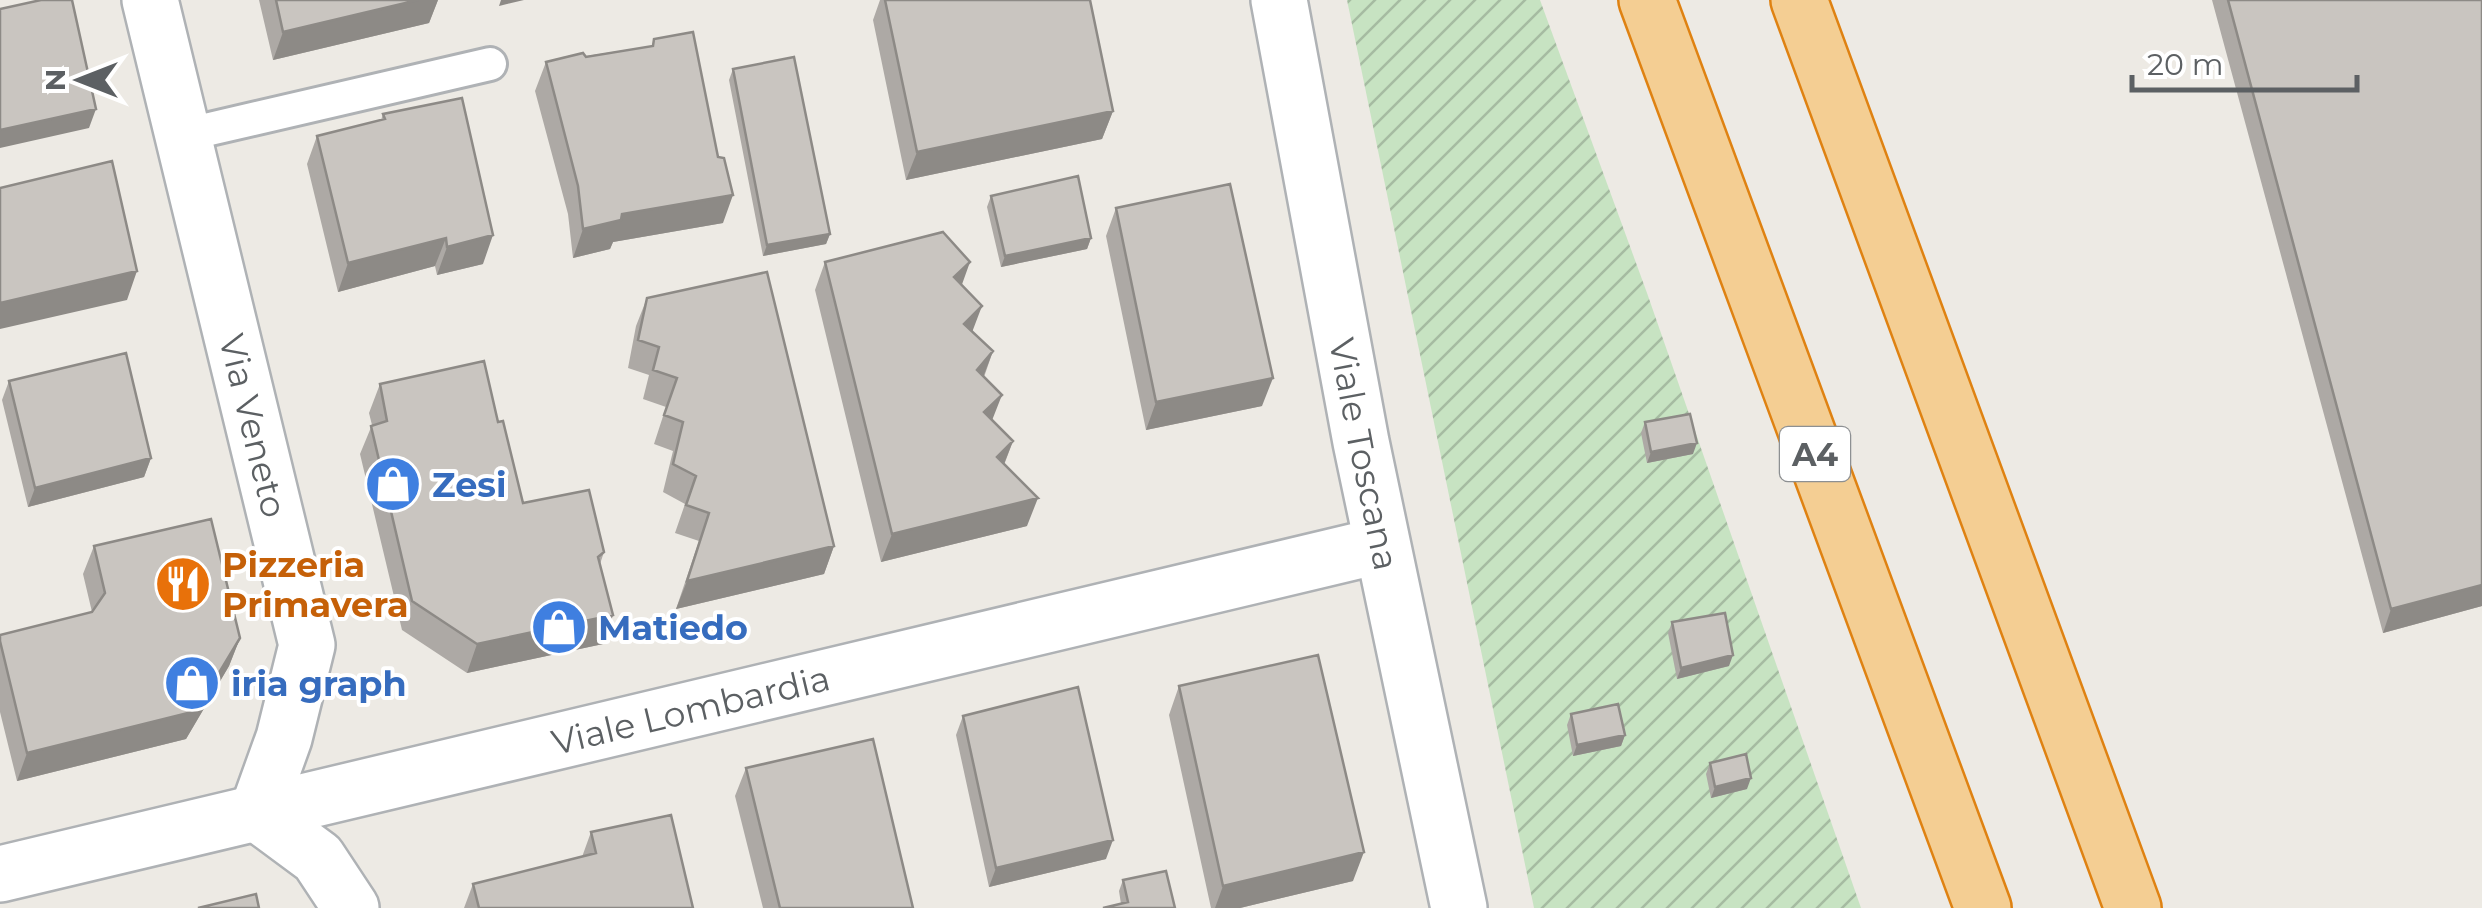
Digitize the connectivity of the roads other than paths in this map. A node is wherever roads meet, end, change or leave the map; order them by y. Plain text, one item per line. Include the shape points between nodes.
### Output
1 (150, 0) edge
2 (1279, 0) edge
3 (1647, 0) edge
4 (1799, 0) edge
5 (490, 64) dead end
6 (184, 135) junction
7 (1382, 545) junction
8 (257, 813) junction
9 (0, 874) edge
10 (351, 908) edge
11 (1459, 908) edge
12 (1984, 908) edge
13 (2134, 908) edge

1 - 6 street, Via Veneto
2 - 7 street, Viale Toscana
3 - 12 highway, A4
4 - 13 highway
5 - 6 lane
6 - 8 street, Via Veneto via 307,646
7 - 8 street, Viale Lombardia
7 - 11 street, Viale Toscana
8 - 9 street, Viale Lombardia
8 - 10 street via 318,858

